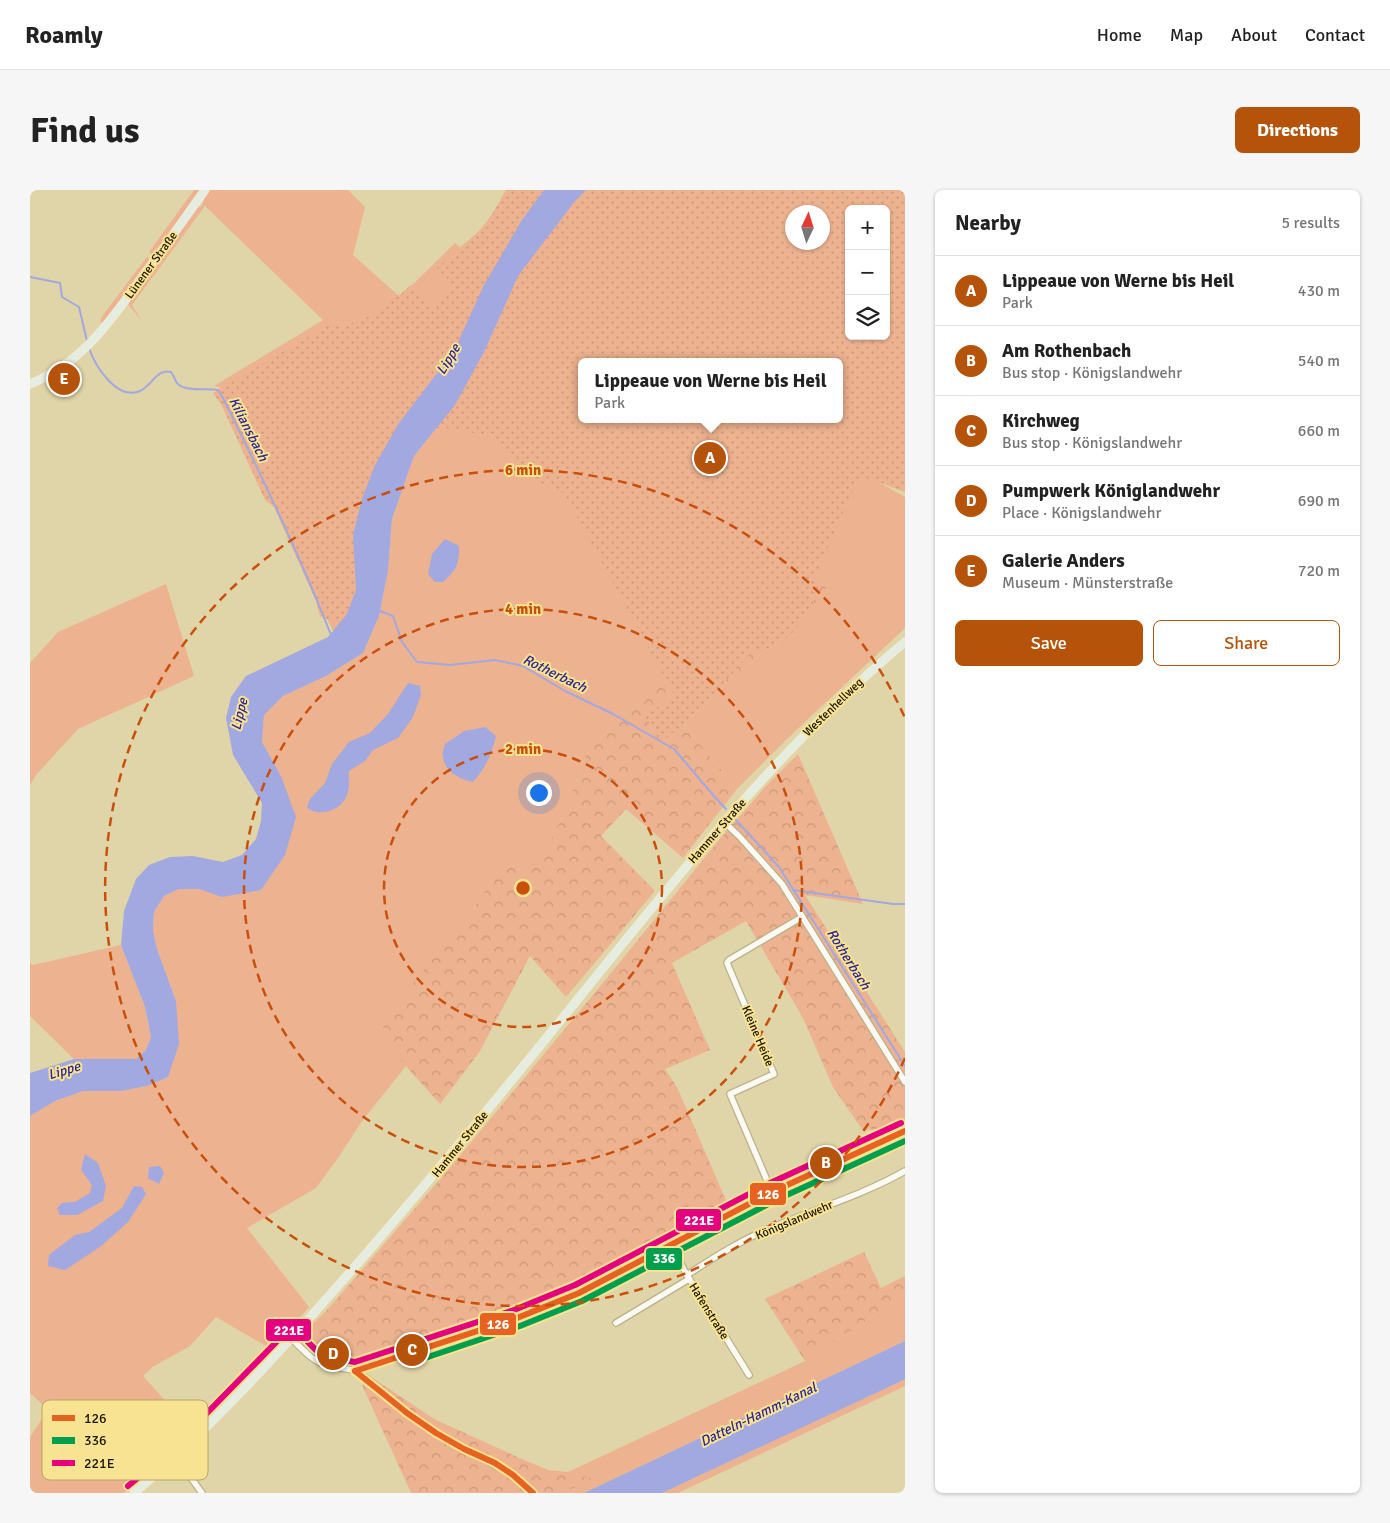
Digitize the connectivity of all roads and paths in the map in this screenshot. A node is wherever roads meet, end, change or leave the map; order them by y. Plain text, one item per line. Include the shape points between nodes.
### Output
1 (205, 190) edge
2 (30, 384) edge
3 (905, 642) edge
4 (765, 776) joint
5 (724, 822) junction
6 (802, 917) junction
7 (905, 1082) edge
8 (905, 1131) edge
9 (905, 1171) edge
10 (772, 1192) junction
11 (671, 1246) junction
12 (688, 1277) junction
13 (616, 1324) dead end
14 (291, 1338) junction
15 (355, 1371) junction
16 (750, 1375) dead end
17 (208, 1424) edge
18 (149, 1480) edge
19 (193, 1480) edge
20 (134, 1493) edge
21 (202, 1493) edge
22 (533, 1493) edge

1 - 2 main road, Lünener Straße via 96,338 58,370
3 - 4 main road, Westenhellweg via 826,714
4 - 5 main road, Hammer Straße
5 - 6 street via 774,874
5 - 14 main road, Hammer Straße via 404,1211
6 - 7 street
6 - 10 street, Kleine Heide via 727,963 774,1074 730,1094
8 - 10 street
9 - 12 street, Königslandwehr via 882,1184 769,1229 717,1256
10 - 11 street
11 - 12 street, Hafenstraße
11 - 15 street via 579,1293 517,1318
12 - 13 street, Königslandwehr
12 - 16 street, Hafenstraße
14 - 15 street via 315,1360
14 - 17 main road, Hammer Straße
15 - 22 street via 436,1433 495,1463
18 - 20 main road, Hammer Straße
19 - 21 street

